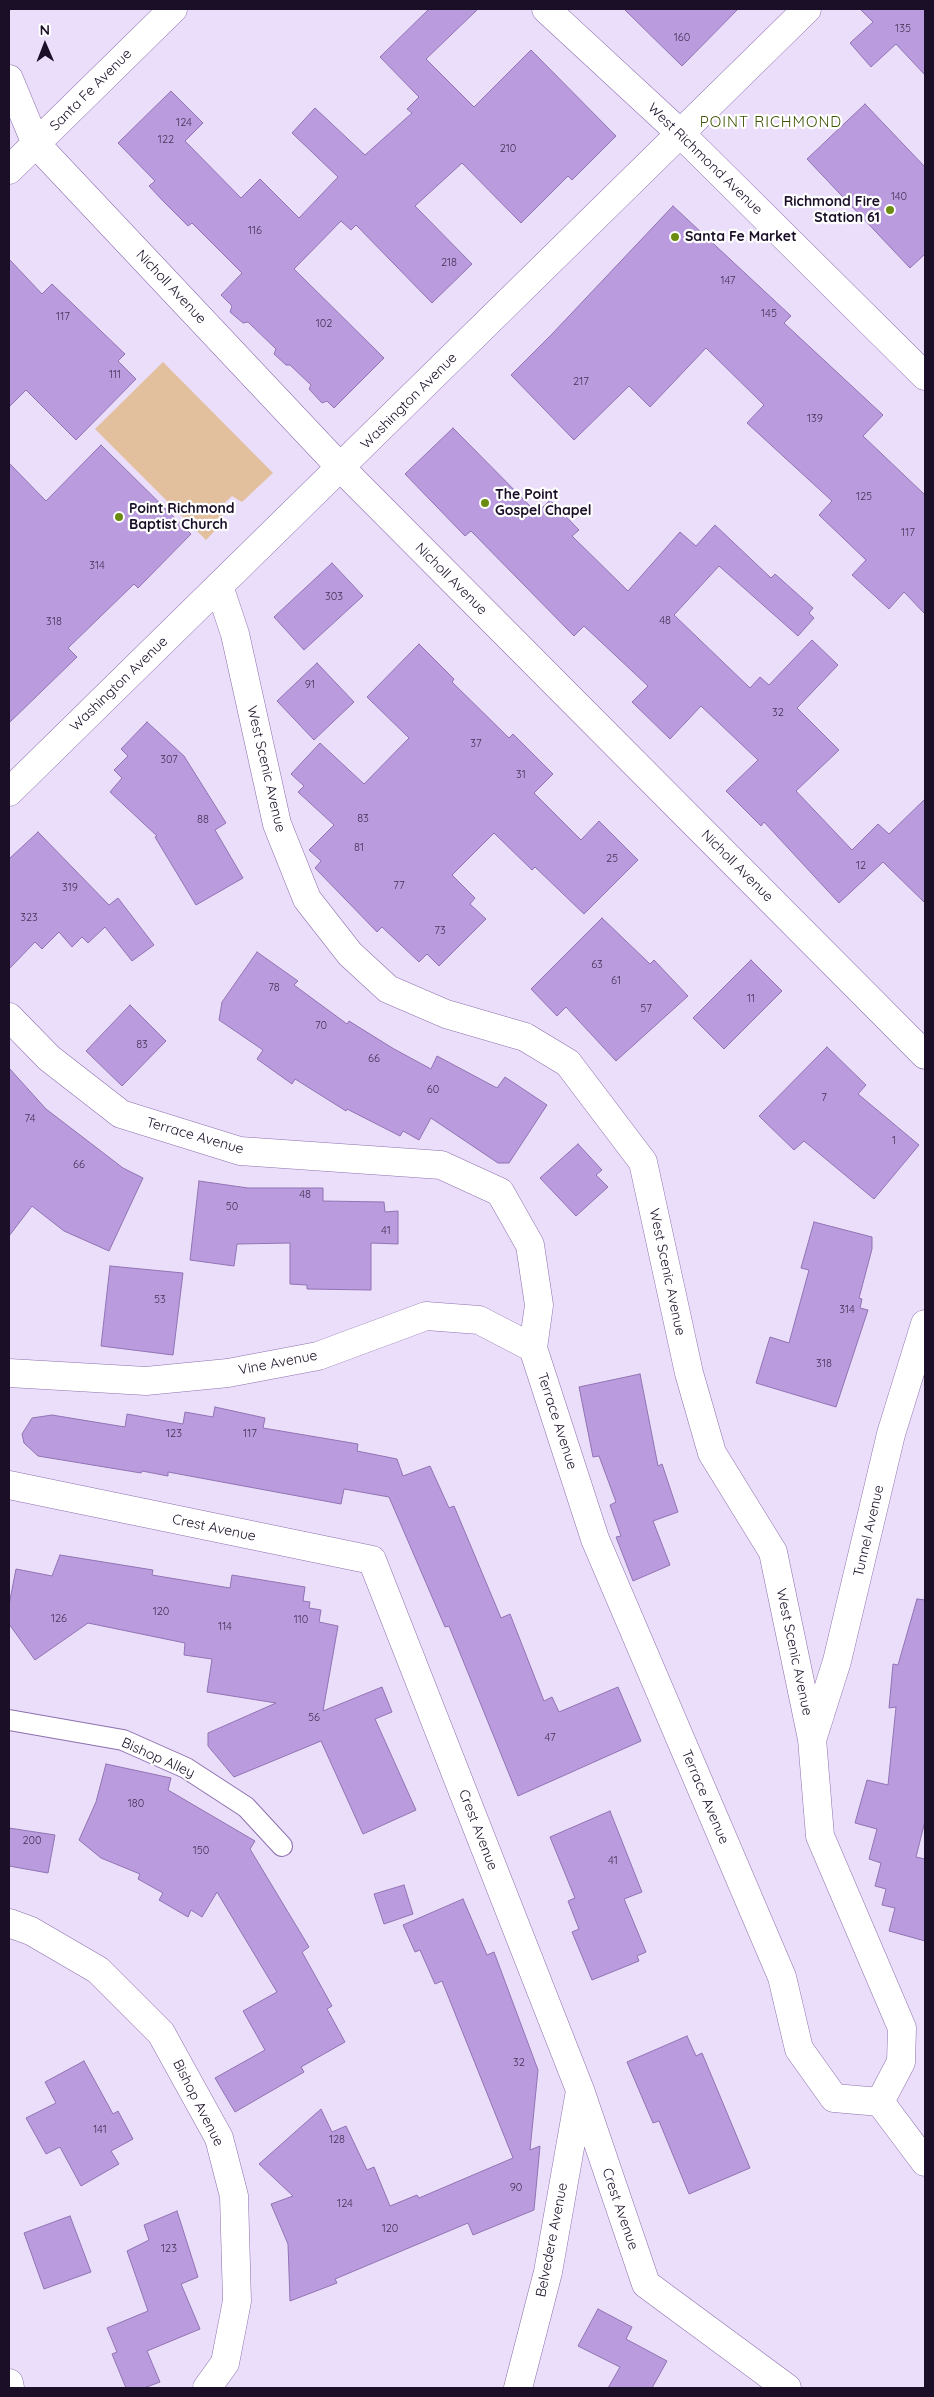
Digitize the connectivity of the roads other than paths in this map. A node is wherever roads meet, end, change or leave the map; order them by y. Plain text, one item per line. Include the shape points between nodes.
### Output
1 (173, 9) edge
2 (546, 9) edge
3 (807, 9) edge
4 (9, 79) edge
5 (680, 134) junction
6 (36, 144) junction
7 (9, 170) edge
8 (925, 376) edge
9 (341, 468) junction
10 (219, 586) junction
11 (9, 792) edge
12 (9, 1017) edge
13 (925, 1055) edge
14 (925, 1324) edge
15 (533, 1348) junction
16 (9, 1373) edge
17 (9, 1485) edge
18 (9, 1720) edge
19 (812, 1739) junction
20 (282, 1846) dead end
21 (9, 1924) edge
22 (580, 2090) junction
23 (880, 2102) junction
24 (925, 2162) edge
25 (9, 2383) edge
26 (10, 2388) edge
27 (207, 2388) edge
28 (518, 2388) edge
29 (787, 2388) edge

1 - 6 street, Santa Fe Avenue
2 - 5 street, West Richmond Avenue
3 - 5 street, Washington Avenue
4 - 6 street, Nicholl Avenue
5 - 8 street, West Richmond Avenue
5 - 9 street, Washington Avenue
6 - 7 street, Santa Fe Avenue
6 - 9 street, Nicholl Avenue
9 - 10 street, Washington Avenue
9 - 13 street, Nicholl Avenue
10 - 11 street, Washington Avenue
10 - 19 street, West Scenic Avenue via 236,634 277,824 307,899 350,954 388,989 446,1014 525,1037 568,1063 643,1162 691,1382 712,1453 773,1552
12 - 15 street, Terrace Avenue via 50,1058 121,1114 240,1151 441,1165 500,1192 530,1245 539,1305
14 - 19 street, Tunnel Avenue via 891,1434 837,1661
15 - 16 street, Vine Avenue via 479,1320 426,1316 318,1356 228,1374 146,1381
15 - 23 street, Terrace Avenue via 595,1539 782,1978 799,2049 834,2098
17 - 22 street, Crest Avenue via 372,1560
18 - 20 lane, Bishop Alley via 123,1740 186,1768 246,1807
19 - 23 street, West Scenic Avenue via 820,1836 902,2028 901,2062
21 - 27 street, Bishop Avenue via 30,1931 98,1970 161,2033 219,2138 234,2196 237,2301 225,2362
22 - 28 street, Belvedere Avenue via 548,2272
22 - 29 street, Crest Avenue via 646,2284
23 - 24 street
25 - 26 street

